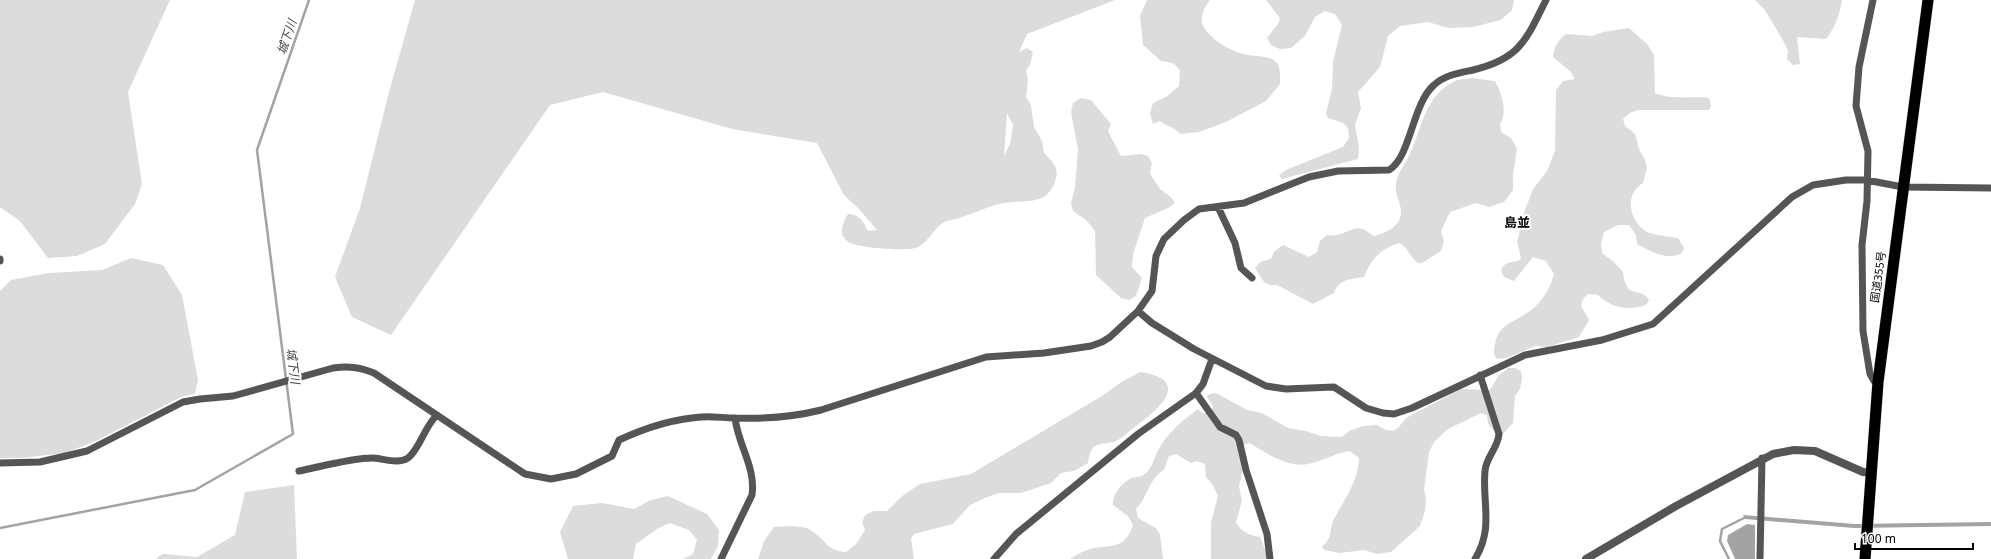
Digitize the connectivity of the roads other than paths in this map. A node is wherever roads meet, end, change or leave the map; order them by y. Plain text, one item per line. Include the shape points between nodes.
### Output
1 (1546, 0) edge
2 (1873, 0) edge
3 (1928, 0) edge
4 (1866, 180) junction
5 (1903, 187) junction
6 (1991, 188) edge
7 (1218, 207) junction
8 (1252, 278) dead end
9 (1138, 311) junction
10 (1212, 359) junction
11 (1480, 375) junction
12 (1878, 382) junction
13 (1196, 393) junction
14 (437, 415) junction
15 (735, 418) junction
16 (1762, 458) junction
17 (0, 463) edge
18 (299, 471) dead end
19 (1872, 473) junction
20 (721, 559) edge
21 (994, 559) edge
22 (1270, 559) edge
23 (1475, 559) edge
24 (1586, 559) edge
25 (1760, 559) edge
26 (1865, 559) edge

1 - 7 street via 1528,36 1514,53 1497,63 1448,76 1434,85 1424,98 1393,168 1384,171 1338,171 1309,177 1244,203
2 - 4 street via 1856,91 1856,106 1868,151
3 - 5 highway, 国道355号
4 - 5 street
4 - 11 street via 1820,184 1792,197 1653,324 1602,340 1525,355
4 - 12 street via 1867,201 1862,261 1864,332 1870,374 1874,381
5 - 6 street
5 - 12 highway, 国道355号
7 - 8 street via 1234,243 1241,268
7 - 9 street via 1199,209 1164,239 1156,256 1152,291
9 - 10 street via 1152,323
9 - 15 street via 1110,337 1091,346 1044,353 986,357 799,415
10 - 11 street via 1258,383 1275,388 1334,387 1366,408 1394,414
10 - 13 street via 1203,384
11 - 23 street via 1499,434 1485,471 1486,528
12 - 19 highway, 国道355号
13 - 21 street via 1138,434 1016,534
13 - 22 street via 1220,427 1236,435 1239,440 1267,534
14 - 15 street via 525,474 551,479 576,474 612,456 619,440 665,422 702,416
14 - 17 street via 374,373 363,368 347,366 233,396 183,402 87,451 40,462
14 - 18 street via 429,423 407,459 398,461 371,458
15 - 20 street via 737,432 752,472 753,487 752,495
16 - 19 street via 1785,451 1805,450 1821,453 1863,472
16 - 24 street
16 - 25 street
19 - 26 highway, 国道355号

